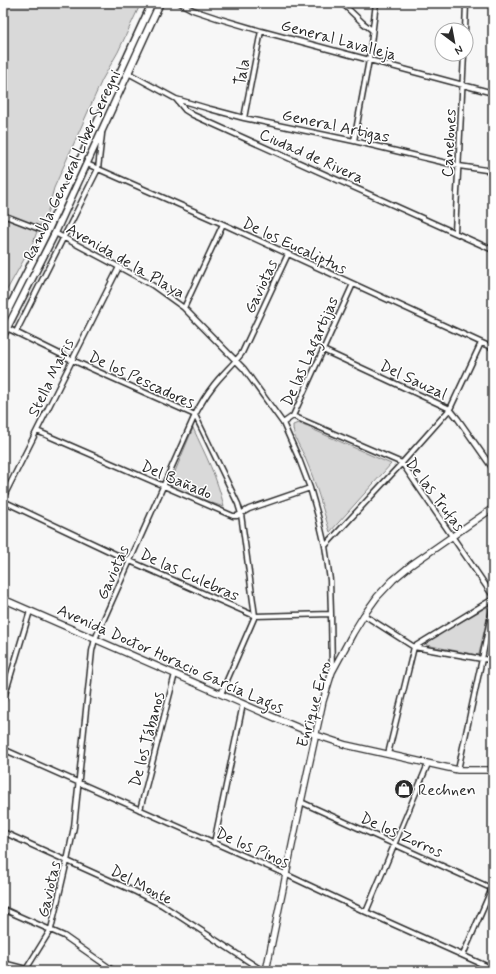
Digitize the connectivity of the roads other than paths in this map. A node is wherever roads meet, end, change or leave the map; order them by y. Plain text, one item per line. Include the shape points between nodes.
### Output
1 (152, 3) edge
2 (160, 3) edge
3 (180, 3) edge
4 (342, 3) edge
5 (376, 3) edge
6 (466, 3) edge
7 (465, 22) edge
8 (372, 30) junction
9 (261, 31) junction
10 (369, 60) junction
11 (463, 62) edge
12 (128, 73) junction
13 (462, 85) junction
14 (493, 93) edge
15 (176, 99) junction
16 (244, 118) junction
17 (102, 130) junction
18 (354, 141) junction
19 (87, 164) junction
20 (459, 166) junction
21 (98, 169) junction
22 (493, 171) edge
23 (3, 215) edge
24 (223, 224) junction
25 (47, 232) junction
26 (455, 232) junction
27 (55, 233) junction
28 (64, 237) junction
29 (493, 250) edge
30 (288, 254) junction
31 (119, 267) junction
32 (353, 284) junction
33 (184, 308) junction
34 (3, 320) edge
35 (7, 328) junction
36 (16, 332) junction
37 (3, 336) edge
38 (482, 343) junction
39 (493, 348) edge
40 (323, 350) junction
41 (72, 360) junction
42 (237, 360) junction
43 (450, 409) junction
44 (195, 415) junction
45 (293, 416) junction
46 (283, 423) junction
47 (37, 431) junction
48 (402, 463) junction
49 (493, 469) edge
50 (163, 486) junction
51 (310, 488) junction
52 (3, 499) edge
53 (493, 508) edge
54 (241, 514) junction
55 (453, 536) junction
56 (326, 546) junction
57 (130, 561) junction
58 (493, 596) edge
59 (3, 599) edge
60 (493, 599) edge
61 (493, 605) edge
62 (30, 611) junction
63 (331, 614) junction
64 (364, 615) junction
65 (255, 616) junction
66 (95, 640) junction
67 (414, 647) junction
68 (482, 659) junction
69 (493, 660) edge
70 (332, 672) junction
71 (175, 674) junction
72 (221, 694) junction
73 (3, 701) edge
74 (243, 704) junction
75 (316, 735) junction
76 (3, 748) edge
77 (388, 754) junction
78 (428, 764) junction
79 (458, 770) junction
80 (493, 770) edge
81 (78, 782) junction
82 (301, 802) junction
83 (140, 810) junction
84 (3, 832) edge
85 (214, 843) junction
86 (395, 844) junction
87 (67, 861) junction
88 (285, 874) junction
89 (493, 888) edge
90 (3, 909) edge
91 (366, 912) junction
92 (51, 929) junction
93 (463, 955) junction
94 (3, 963) edge
95 (493, 969) edge
96 (25, 970) edge
97 (114, 971) edge
98 (264, 971) edge

1 - 25 main road, Rambla General Liber Seregni
2 - 12 main road, Rambla General Liber Seregni
3 - 9 street, General Lavalleja via 193,10
4 - 8 street
5 - 8 street
6 - 7 street
8 - 10 street
9 - 10 street, General Lavalleja
9 - 16 street, Tala
10 - 13 street, General Lavalleja
10 - 18 street
11 - 13 street, Canelones
12 - 15 street, Ciudad de Rivera
12 - 17 main road, Rambla General Liber Seregni
13 - 14 street, General Lavalleja
13 - 20 street, Canelones
15 - 16 street, General Artigas
15 - 26 street, Ciudad de Rivera via 189,112
16 - 18 street, General Artigas
17 - 19 main road, Rambla General Liber Seregni
17 - 21 street
18 - 20 street, General Artigas
19 - 21 street, De los Eucaliptus
19 - 27 main road, Rambla General Liber Seregni
20 - 22 street, General Artigas
20 - 26 street, Canelones
21 - 24 street, De los Eucaliptus
21 - 28 street
23 - 25 street
24 - 30 street, De los Eucaliptus
24 - 33 street
25 - 34 main road, Rambla General Liber Seregni
26 - 29 street, Ciudad de Rivera
27 - 28 street, Avenida de la Playa
27 - 35 main road, Rambla General Liber Seregni
28 - 31 street, Avenida de la Playa
28 - 36 street
30 - 32 street, De los Eucaliptus
30 - 42 street, Gaviotas
31 - 33 street, Avenida de la Playa via 152,285
31 - 41 street, Stella Maris
32 - 38 street, De los Eucaliptus
32 - 40 street, De las Lagartijas
33 - 42 street, Avenida de la Playa
35 - 36 street, De los Pescadores
35 - 37 main road, Rambla General Liber Seregni
36 - 41 street, De los Pescadores
38 - 39 street, De los Eucaliptus
38 - 43 street
40 - 43 street, Del Sauzal
40 - 45 street, De las Lagartijas
41 - 44 street, De los Pescadores
41 - 47 street, Stella Maris
42 - 44 street, Gaviotas via 214,385
42 - 46 street, Avenida de la Playa
43 - 48 street
43 - 49 street, Del Sauzal
44 - 50 street, Gaviotas
44 - 54 street, De los Pescadores
45 - 46 street, De las Lagartijas
45 - 48 street, De las Trufas
46 - 51 street, Avenida de la Playa
47 - 50 street, Del Bañado
47 - 52 street, Stella Maris
48 - 55 street, De las Trufas
48 - 56 street
50 - 54 street, Del Bañado via 233,516
50 - 57 street, Gaviotas
51 - 54 street
51 - 56 street, Avenida de la Playa
52 - 57 street, De las Culebras
53 - 55 street, Enrique Erro
54 - 65 street, De los Pescadores
55 - 58 street, De las Trufas
55 - 64 street, Enrique Erro via 393,580
56 - 63 street, Avenida de la Playa
57 - 65 street, De las Culebras
57 - 66 street, Gaviotas
59 - 62 street, Avenida Doctor Horacio García Lagos
60 - 67 street
61 - 68 street
62 - 66 street, Avenida Doctor Horacio García Lagos
62 - 73 street
63 - 65 street, De las Culebras
63 - 70 street, Avenida de la Playa
64 - 67 street
64 - 70 street, Enrique Erro
65 - 72 street
66 - 71 street, Avenida Doctor Horacio García Lagos
66 - 81 street, Gaviotas
67 - 68 street
67 - 77 street
68 - 69 street
68 - 79 street
70 - 75 street, Enrique Erro
71 - 72 street, Avenida Doctor Horacio García Lagos
71 - 83 street, De los Tábanos
72 - 74 street, Avenida Doctor Horacio García Lagos
74 - 75 street, Avenida Doctor Horacio García Lagos
74 - 85 street
75 - 77 street, Avenida Doctor Horacio García Lagos via 346,745
75 - 82 street, Enrique Erro
76 - 81 street, De los Pinos
77 - 78 street, Avenida Doctor Horacio García Lagos
78 - 79 street, Avenida Doctor Horacio García Lagos
78 - 86 street
79 - 80 street, Avenida Doctor Horacio García Lagos
81 - 83 street, De los Pinos
81 - 87 street, Gaviotas via 74,827
82 - 86 street, De los Zorros
82 - 88 street, Enrique Erro
83 - 85 street, De los Pinos
84 - 87 street, Del Monte
85 - 88 street, De los Pinos
86 - 89 street, De los Zorros
86 - 91 street
87 - 92 street, Gaviotas
87 - 98 street, Del Monte via 162,905
88 - 91 street, De los Pinos
88 - 98 street, Enrique Erro
89 - 93 street
90 - 92 street
91 - 93 street, De los Pinos
92 - 96 street, Gaviotas
92 - 97 street
93 - 95 street, De los Pinos
94 - 96 street

